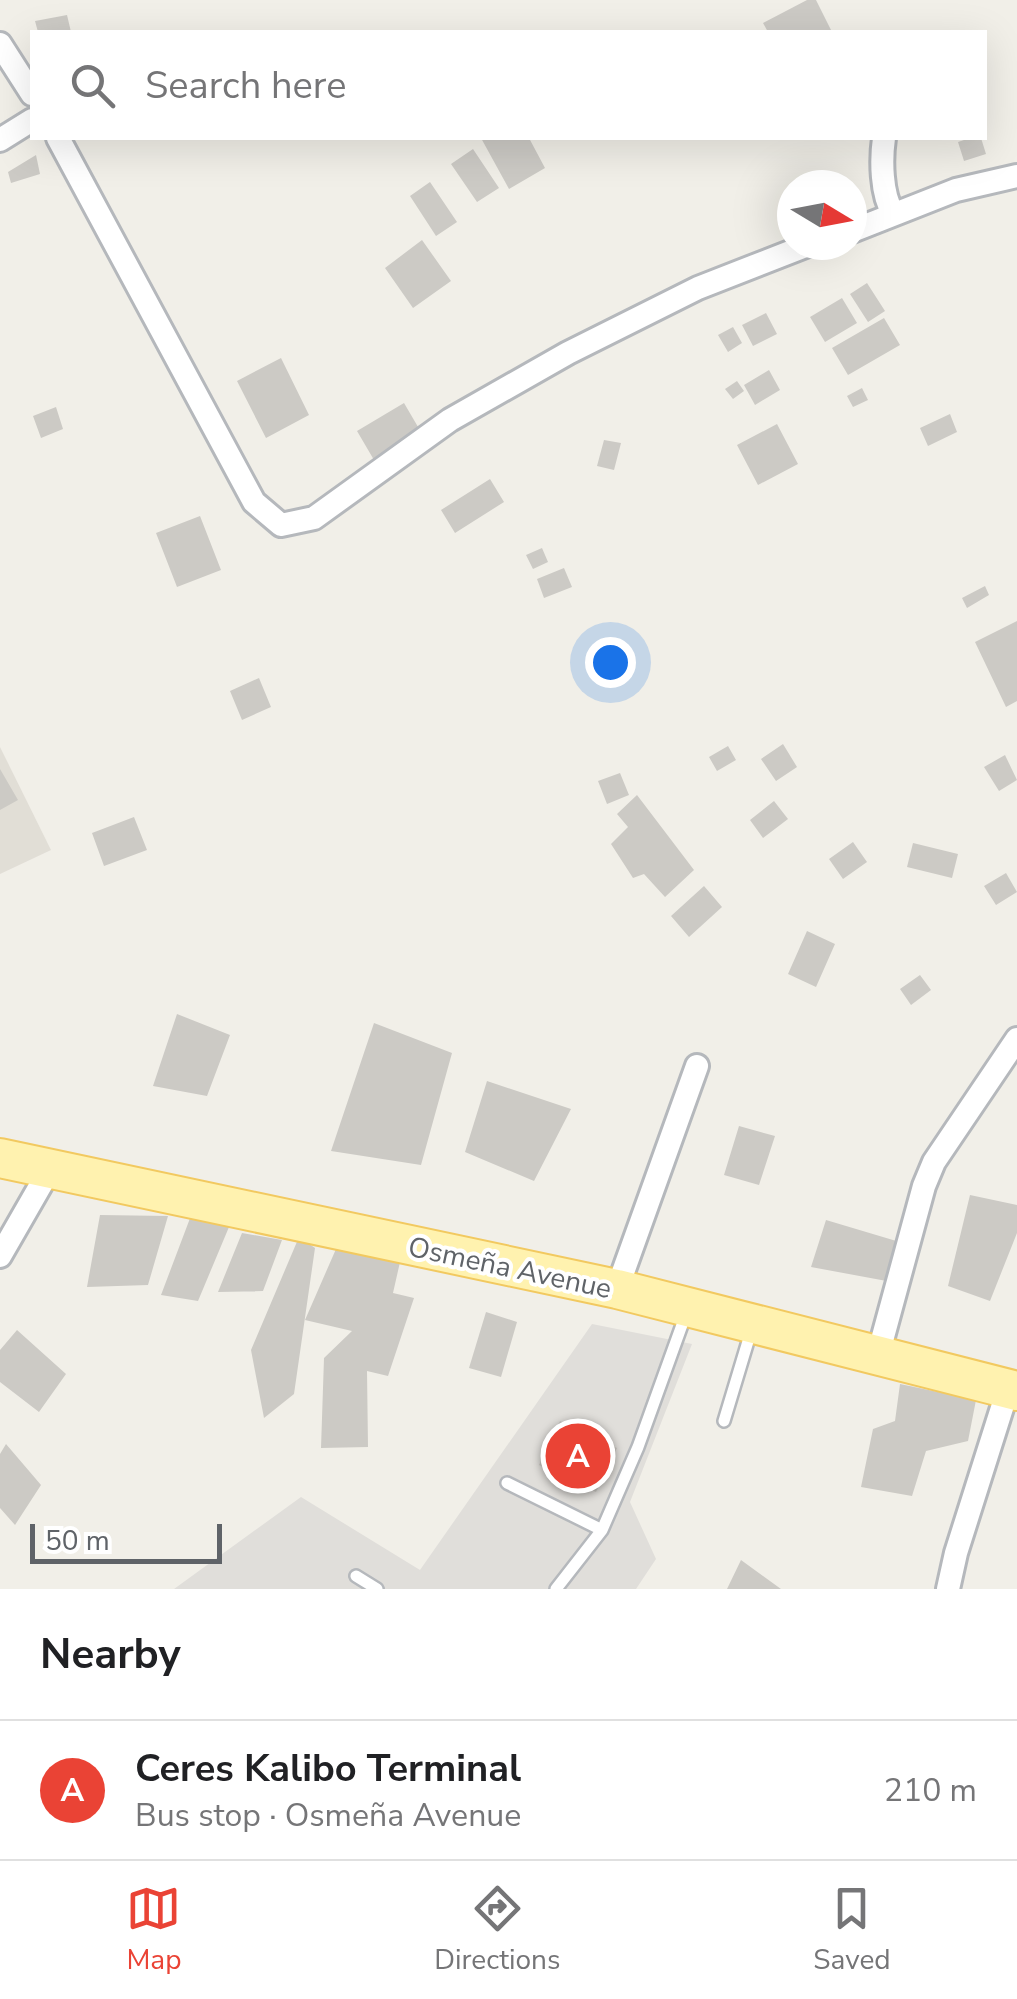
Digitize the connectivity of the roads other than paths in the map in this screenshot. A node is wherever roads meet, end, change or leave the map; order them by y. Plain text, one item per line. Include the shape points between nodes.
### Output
1 (0, 44) edge
2 (30, 91) edge
3 (30, 121) edge
4 (0, 140) edge
5 (59, 140) edge
6 (884, 140) edge
7 (1017, 176) edge
8 (893, 213) junction
9 (867, 224) edge
10 (777, 257) edge
11 (1017, 1039) edge
12 (697, 1066) dead end
13 (0, 1158) edge
14 (50, 1168) junction
15 (0, 1256) edge
16 (617, 1289) junction
17 (688, 1308) junction
18 (753, 1324) junction
19 (878, 1355) junction
20 (1013, 1390) edge
21 (724, 1421) dead end
22 (507, 1483) dead end
23 (602, 1530) junction
24 (356, 1576) dead end
25 (377, 1589) edge
26 (556, 1589) edge
27 (948, 1589) edge

1 - 2 street
3 - 4 street
5 - 10 street via 254,502 281,525 314,518 450,420 568,353
6 - 8 street
7 - 8 street
8 - 9 street
11 - 19 street via 934,1162
12 - 16 street
13 - 14 main road, Osmeña Avenue
14 - 15 street
14 - 16 main road, Osmeña Avenue
16 - 17 main road, Osmeña Avenue
17 - 18 main road, Osmeña Avenue
17 - 23 lane
18 - 19 main road, Osmeña Avenue
18 - 21 lane
19 - 20 main road, Osmeña Avenue
20 - 27 street
22 - 23 lane
23 - 26 lane
24 - 25 lane

